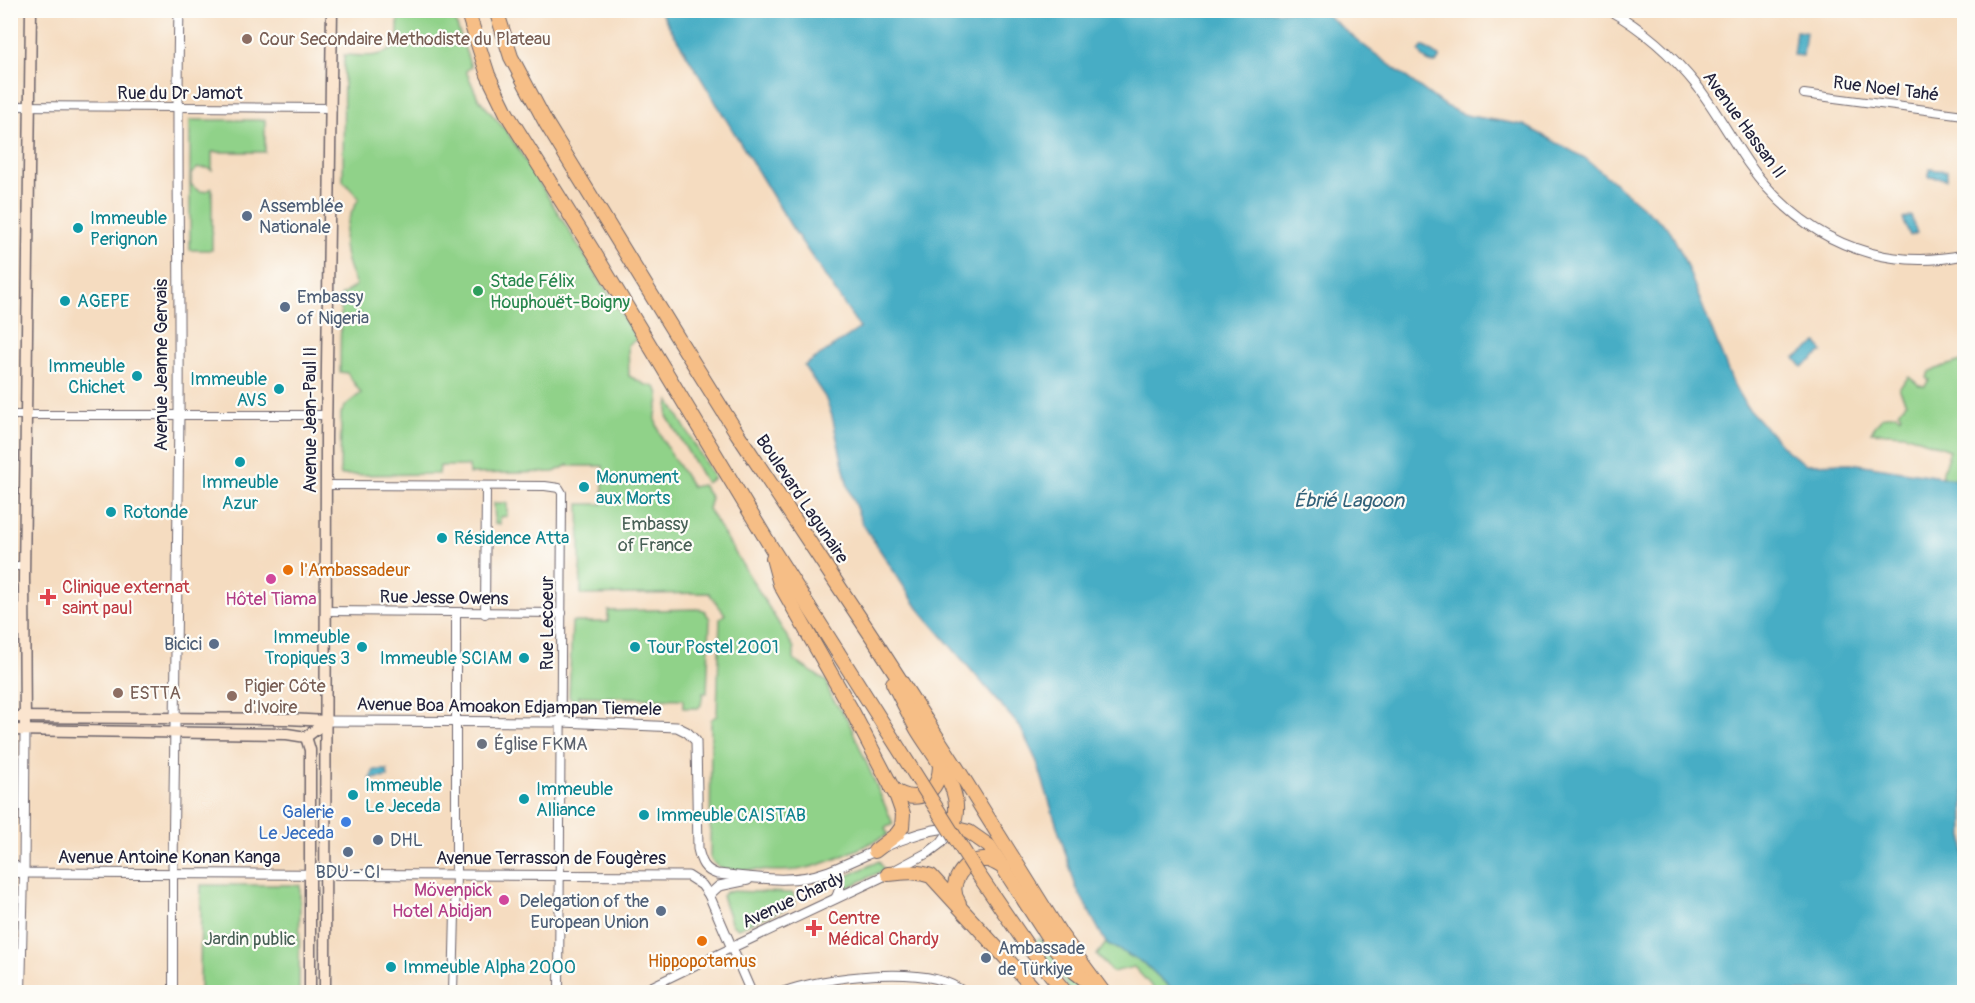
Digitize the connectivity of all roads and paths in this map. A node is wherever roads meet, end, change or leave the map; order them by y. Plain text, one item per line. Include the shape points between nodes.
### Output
1 (31, 10) edge
2 (179, 10) edge
3 (333, 10) edge
4 (466, 10) edge
5 (496, 10) edge
6 (1609, 10) edge
7 (1803, 94) dead end
8 (10, 106) edge
9 (29, 106) junction
10 (179, 108) junction
11 (332, 108) junction
12 (1965, 115) edge
13 (1965, 255) edge
14 (179, 414) junction
15 (10, 415) edge
16 (26, 415) junction
17 (327, 415) junction
18 (326, 485) junction
19 (486, 486) junction
20 (771, 547) junction
21 (10, 566) edge
22 (25, 566) junction
23 (326, 611) junction
24 (456, 614) junction
25 (485, 614) junction
26 (562, 614) junction
27 (873, 638) junction
28 (10, 717) edge
29 (26, 717) junction
30 (175, 719) junction
31 (327, 721) junction
32 (455, 721) junction
33 (562, 722) junction
34 (10, 730) edge
35 (25, 730) junction
36 (176, 734) junction
37 (306, 737) junction
38 (940, 764) junction
39 (892, 789) junction
40 (952, 828) junction
41 (698, 849) junction
42 (875, 851) junction
43 (10, 861) edge
44 (1005, 869) junction
45 (173, 870) junction
46 (10, 873) edge
47 (24, 873) junction
48 (826, 873) junction
49 (310, 874) junction
50 (327, 874) junction
51 (456, 874) junction
52 (888, 874) junction
53 (559, 876) junction
54 (688, 876) junction
55 (765, 878) junction
56 (709, 896) junction
57 (836, 898) junction
58 (967, 915) junction
59 (731, 948) junction
60 (21, 993) edge
61 (173, 993) edge
62 (310, 993) edge
63 (326, 993) edge
64 (453, 993) edge
65 (559, 993) edge
66 (640, 993) edge
67 (751, 993) edge
68 (782, 993) edge
69 (964, 993) edge
70 (1037, 993) edge
71 (1065, 993) edge
72 (1103, 993) edge

1 - 9 main road
2 - 10 street, Avenue Jeanne Gervais
3 - 11 main road, Avenue Jean-Paul II
4 - 20 highway via 488,75 507,114
5 - 27 highway, Boulevard Lagunaire via 511,57 546,123 737,433
6 - 13 street, Avenue Hassan II via 1641,31 1676,62 1774,195 1821,234 1876,255 1905,259
7 - 12 street, Rue Noel Tahé
8 - 9 street, Rue du Dr Jamot
9 - 10 street, Rue du Dr Jamot
9 - 16 main road
10 - 11 street, Rue du Dr Jamot
10 - 14 street, Avenue Jeanne Gervais
11 - 17 main road, Avenue Jean-Paul II
14 - 16 street
14 - 17 street
14 - 30 street, Avenue Jeanne Gervais
15 - 16 street
16 - 22 main road
17 - 18 main road, Avenue Jean-Paul II
18 - 19 street, Rue Lecoeur
18 - 23 main road, Avenue Jean-Paul II
19 - 25 street
19 - 26 street, Rue Lecoeur via 560,488
20 - 39 highway via 780,584
20 - 71 highway, bridge via 978,874
21 - 22 street
22 - 29 main road
23 - 24 street, Rue Jesse Owens
23 - 31 main road, Avenue Jean-Paul II
24 - 25 street, Rue Jesse Owens
24 - 32 street
25 - 26 street, Rue Jesse Owens
26 - 33 street, Rue Lecoeur
27 - 38 highway via 888,675
27 - 72 highway, Boulevard Lagunaire via 1061,935
28 - 29 main road
29 - 30 main road
29 - 35 main road
30 - 31 main road
30 - 36 street, Avenue Jeanne Gervais
31 - 32 street, Avenue Boa Amoakon Edjampan Tiemele
31 - 37 main road
31 - 50 main road, Avenue Jean-Paul II
32 - 33 street, Avenue Boa Amoakon Edjampan Tiemele
32 - 51 street
33 - 41 street, Avenue Boa Amoakon Edjampan Tiemele via 677,727 691,735 697,751
33 - 53 street, Rue Lecoeur
34 - 35 main road
35 - 36 main road
35 - 47 street
36 - 37 main road
36 - 45 street, Avenue Jeanne Gervais
37 - 49 main road via 310,750
38 - 39 highway via 937,781 926,793 910,797
38 - 40 highway via 955,800
39 - 42 highway via 903,814 902,827
40 - 42 street via 935,829
40 - 44 highway via 979,838
40 - 52 street, Avenue Chardy via 936,848
41 - 54 street via 695,867
41 - 55 street via 709,872
42 - 48 street
43 - 47 street
44 - 58 highway via 985,860 962,869 955,883 955,897
44 - 72 highway via 1063,959
45 - 47 street, Avenue Antoine Konan Kanga
45 - 49 street, Avenue Antoine Konan Kanga
45 - 61 street
46 - 47 street, Avenue Antoine Konan Kanga
47 - 60 street
48 - 55 street via 794,879
48 - 57 street via 840,881
49 - 50 street, Avenue Antoine Konan Kanga
49 - 62 main road
50 - 51 street, Avenue Terrasson de Fougères
50 - 63 main road, Avenue Jean-Paul II
51 - 53 street, Avenue Terrasson de Fougères
51 - 64 street
52 - 57 street, Avenue Chardy
52 - 58 highway via 922,872 931,876
53 - 54 street, Avenue Terrasson de Fougères
53 - 65 street, Rue Lecoeur
54 - 56 street, Avenue Terrasson de Fougères via 702,885
55 - 56 street via 719,886
56 - 59 street, Avenue Terrasson de Fougères
57 - 59 street, Avenue Chardy
58 - 70 highway
59 - 66 street, Avenue Chardy
59 - 67 street, Avenue Terrasson de Fougères
68 - 69 street via 828,979 893,975 944,982

